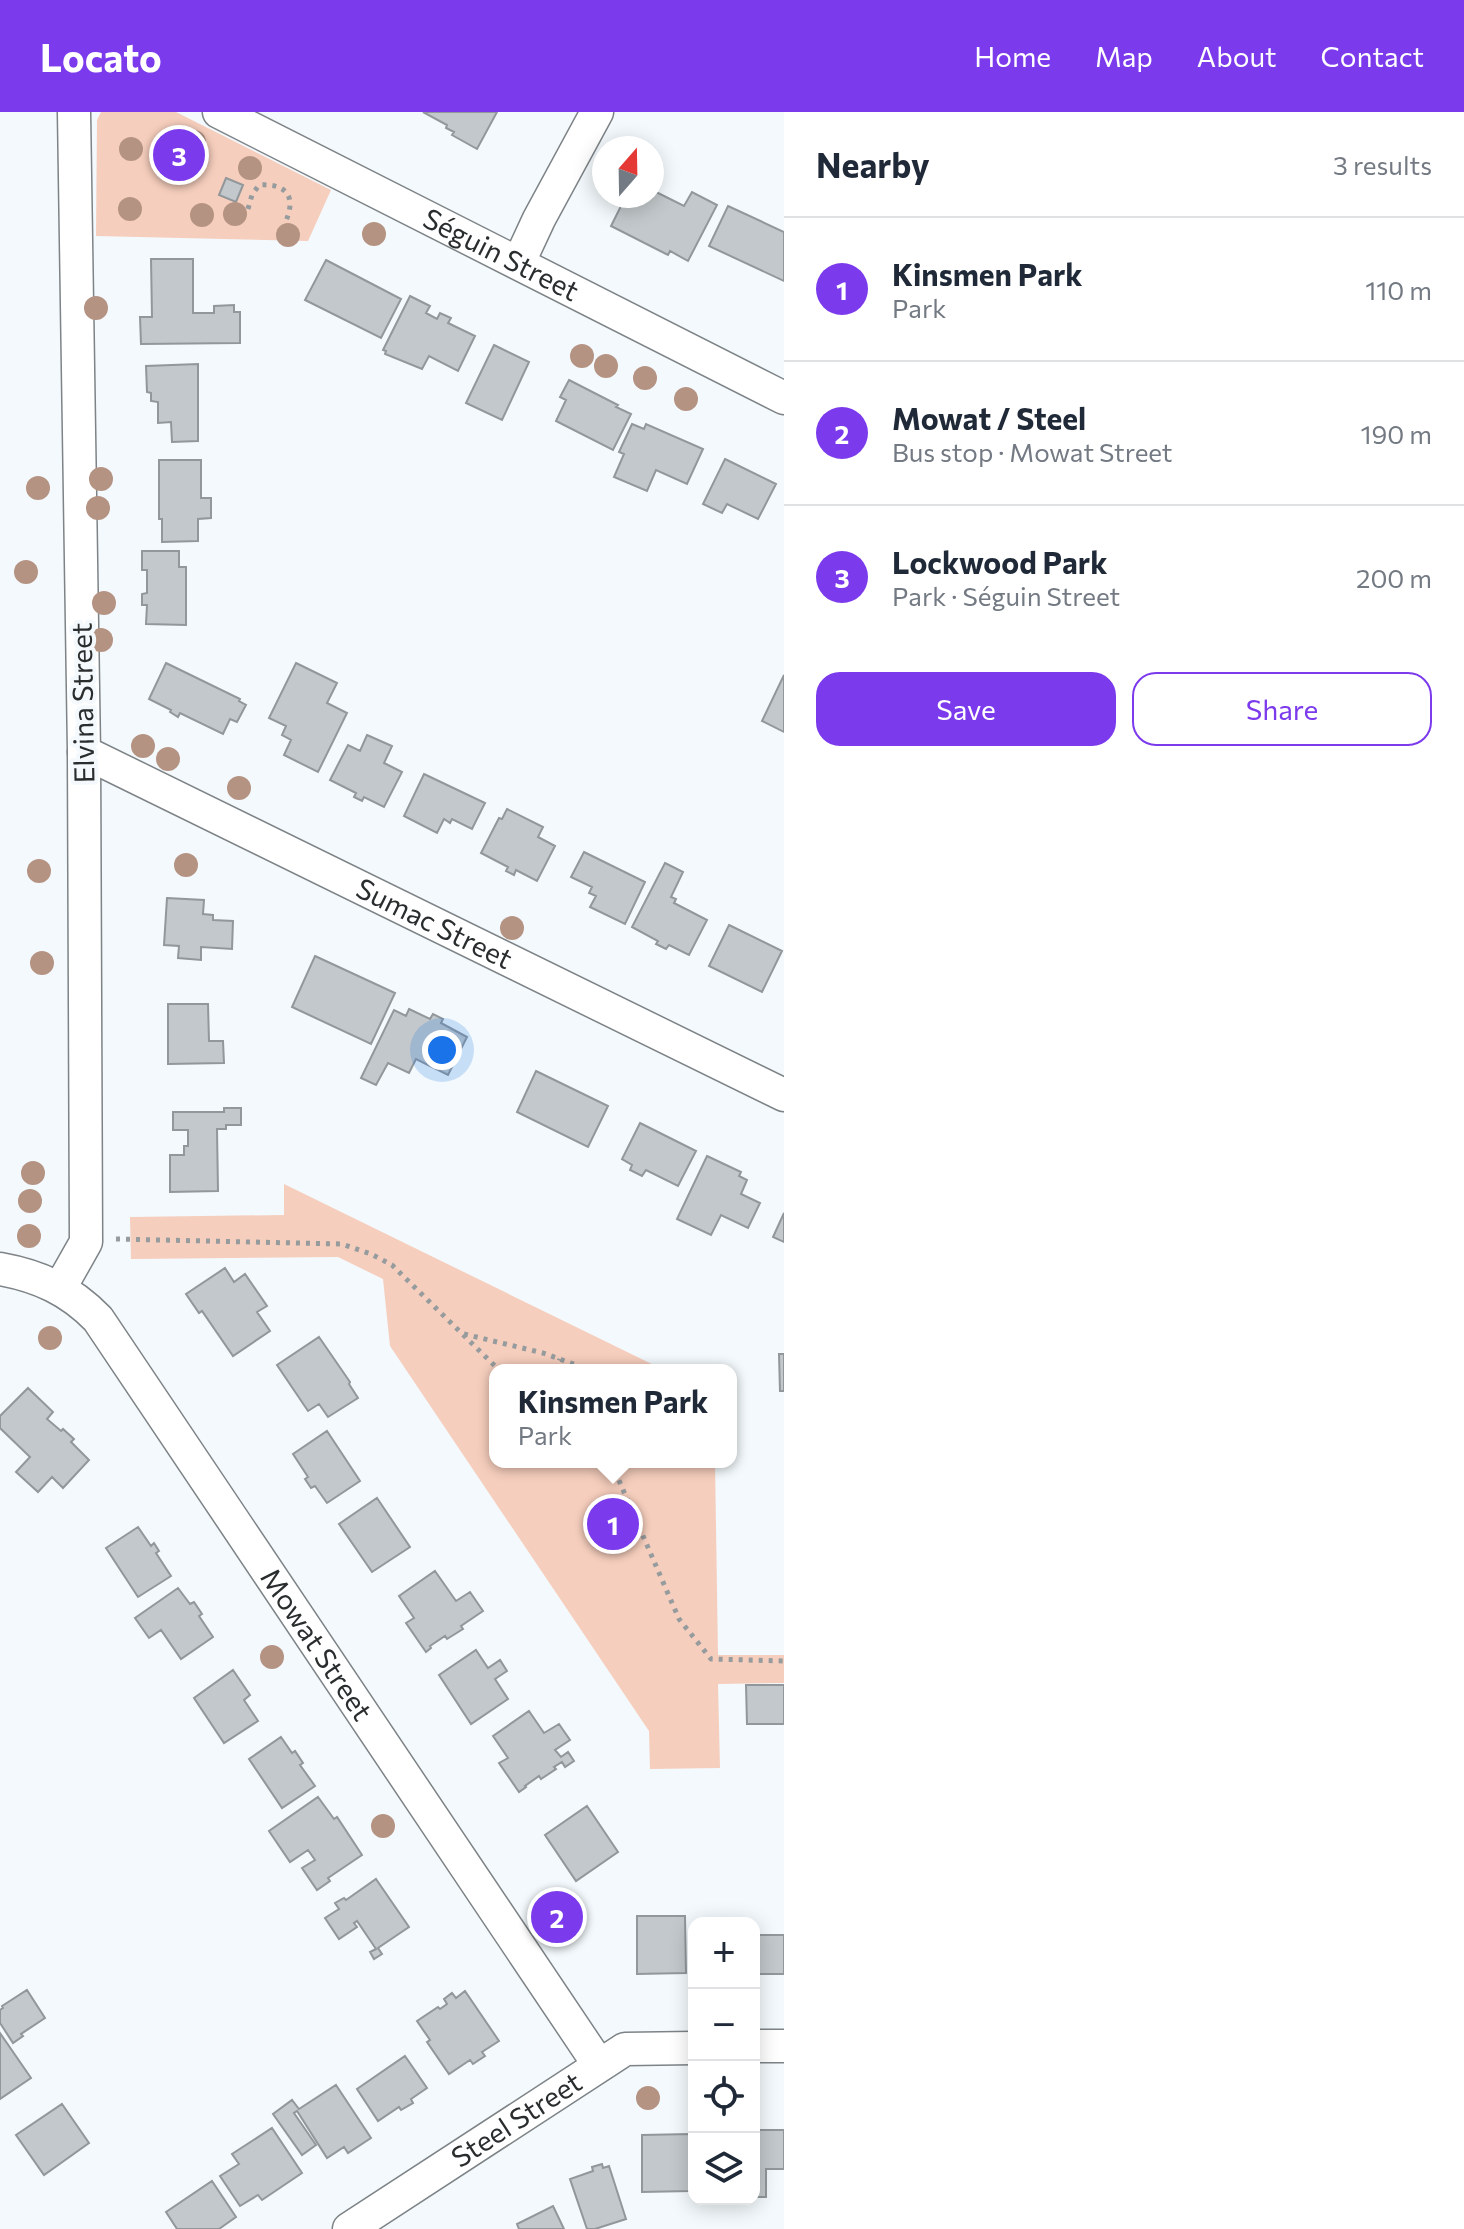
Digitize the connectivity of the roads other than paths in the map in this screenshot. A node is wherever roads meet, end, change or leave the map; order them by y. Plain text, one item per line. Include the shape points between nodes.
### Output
1 (74, 112) edge
2 (219, 112) edge
3 (597, 112) edge
4 (519, 262) junction
5 (784, 398) edge
6 (84, 752) junction
7 (784, 1095) edge
8 (0, 1269) edge
9 (60, 1288) junction
10 (760, 2046) edge
11 (784, 2046) edge
12 (688, 2048) edge
13 (599, 2065) junction
14 (349, 2229) edge

1 - 6 street, Elvina Street
2 - 4 street, Séguin Street
3 - 4 street
4 - 5 street, Séguin Street
6 - 7 street, Sumac Street
6 - 9 street, Elvina Street via 86,1242
8 - 9 street, Mowat Street
9 - 13 street, Mowat Street via 98,1319
10 - 11 street
12 - 13 street, Steel Street via 625,2049
13 - 14 street, Steel Street

